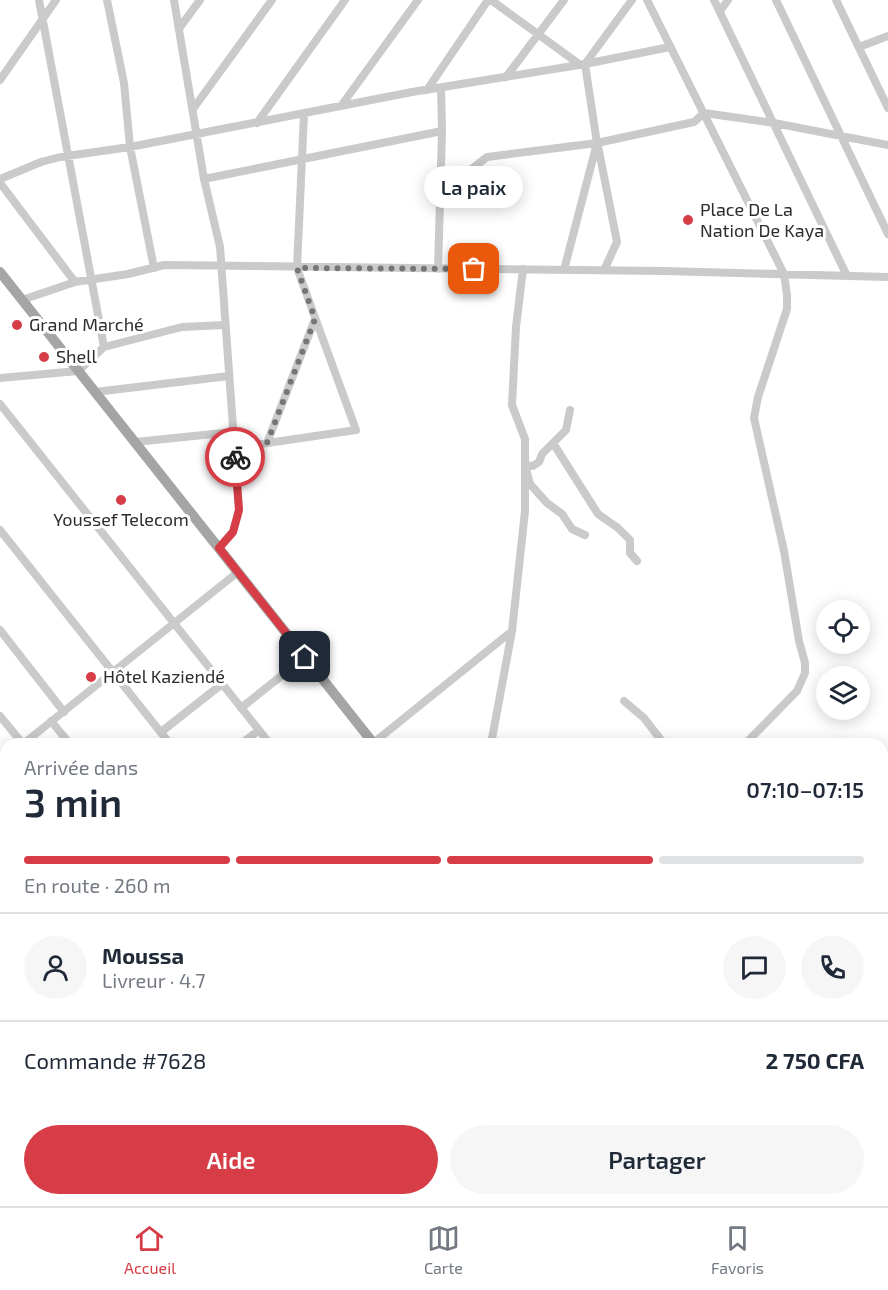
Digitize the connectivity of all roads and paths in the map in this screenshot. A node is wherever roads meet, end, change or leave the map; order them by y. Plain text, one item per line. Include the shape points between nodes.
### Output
1 (39, 0) edge
2 (57, 0) edge
3 (108, 0) edge
4 (174, 0) edge
5 (200, 0) edge
6 (272, 0) edge
7 (345, 0) edge
8 (418, 0) edge
9 (489, 0) edge
10 (564, 0) edge
11 (632, 0) edge
12 (647, 0) edge
13 (714, 0) edge
14 (728, 0) edge
15 (776, 0) edge
16 (836, 0) edge
17 (720, 11) junction
18 (42, 20) junction
19 (180, 27) junction
20 (538, 34) junction
21 (888, 36) edge
22 (670, 47) junction
23 (859, 47) junction
24 (582, 64) junction
25 (506, 77) junction
26 (0, 80) edge
27 (441, 88) junction
28 (427, 90) junction
29 (341, 106) junction
30 (193, 108) junction
31 (888, 108) edge
32 (704, 113) junction
33 (304, 114) junction
34 (257, 123) junction
35 (774, 123) junction
36 (442, 131) junction
37 (197, 134) junction
38 (842, 136) junction
39 (597, 143) junction
40 (888, 145) edge
41 (130, 147) junction
42 (67, 156) junction
43 (303, 159) junction
44 (204, 179) junction
45 (0, 181) edge
46 (440, 194) junction
47 (888, 234) edge
48 (221, 267) junction
49 (154, 268) junction
50 (297, 268) junction
51 (605, 268) dead end
52 (438, 269) junction
53 (523, 269) junction
54 (564, 270) junction
55 (0, 272) edge
56 (784, 274) junction
57 (847, 276) junction
58 (888, 277) edge
59 (90, 279) junction
60 (75, 282) junction
61 (22, 300) junction
62 (315, 319) junction
63 (225, 325) junction
64 (104, 347) junction
65 (78, 371) junction
66 (229, 376) junction
67 (0, 378) edge
68 (95, 392) junction
69 (0, 404) edge
70 (570, 410) dead end
71 (233, 432) junction
72 (135, 442) junction
73 (267, 443) junction
74 (553, 443) junction
75 (234, 448) junction
76 (525, 465) junction
77 (0, 530) edge
78 (585, 535) dead end
79 (219, 548) junction
80 (637, 561) dead end
81 (238, 572) junction
82 (175, 623) junction
83 (0, 630) edge
84 (512, 631) junction
85 (305, 657) junction
86 (113, 672) junction
87 (222, 684) junction
88 (624, 701) dead end
89 (241, 708) junction
90 (64, 712) junction
91 (0, 716) edge
92 (51, 721) junction
93 (259, 730) junction
94 (161, 732) junction
95 (18, 738) edge
96 (30, 738) edge
97 (65, 738) edge
98 (166, 738) edge
99 (249, 738) edge
100 (265, 738) edge
101 (368, 738) edge
102 (380, 738) edge
103 (492, 738) edge
104 (659, 738) edge
105 (751, 738) edge

1 - 18 street
2 - 18 street
3 - 41 street via 124,83
4 - 19 street
5 - 19 street
6 - 30 street
7 - 34 street
8 - 29 street
9 - 20 street
9 - 28 street
10 - 20 street
11 - 24 street
12 - 22 street
13 - 17 street
14 - 17 street
15 - 38 street
16 - 23 street
17 - 35 street
18 - 26 street
18 - 42 street
19 - 30 street
20 - 24 street
20 - 25 street
21 - 23 street
22 - 24 street
22 - 32 street
23 - 31 street
24 - 25 street
24 - 39 street
25 - 27 street
27 - 28 street
27 - 36 street
28 - 29 street
29 - 33 street
30 - 37 street
32 - 35 street
32 - 39 street via 694,122
32 - 56 street
33 - 34 street
33 - 43 street
34 - 37 street
35 - 38 street
35 - 57 street
36 - 43 street
36 - 46 street
37 - 41 street
37 - 44 street
38 - 40 street
38 - 47 street
39 - 46 street via 487,157
39 - 51 street via 618,242
39 - 54 street
41 - 42 street
41 - 49 street
42 - 45 street via 41,162
42 - 59 street
43 - 44 street
43 - 50 street
44 - 48 street
45 - 60 street
46 - 52 street
48 - 49 street
48 - 50 street
48 - 63 street
49 - 59 street
50 - 52 street
50 - 62 street
52 - 53 street
53 - 54 street
53 - 76 street via 512,405 525,438
54 - 56 street
55 - 61 main road
56 - 57 street
56 - 105 street via 787,309 754,418 784,551 805,673 791,699
57 - 58 street
59 - 60 street
59 - 64 street
60 - 61 street
61 - 65 main road
62 - 73 street
62 - 73 street via 356,430
63 - 64 street via 182,327
63 - 66 street
64 - 65 street
65 - 67 street
65 - 68 main road
66 - 68 street
66 - 71 street
68 - 72 main road
69 - 82 street
70 - 74 street via 566,430
71 - 72 street
71 - 75 street
72 - 79 main road
73 - 75 street
74 - 76 street via 539,462
74 - 80 street via 598,514 630,540 630,553
75 - 79 street via 239,510 233,532
76 - 78 street via 530,484 572,529
76 - 84 street via 525,511
77 - 86 street
79 - 81 main road
81 - 82 street
81 - 85 main road
82 - 86 street
82 - 87 street
83 - 90 street
84 - 102 street
84 - 103 street
85 - 89 street
85 - 101 main road
86 - 90 street
86 - 94 street
87 - 89 street
87 - 94 street
88 - 104 street
89 - 93 street
90 - 92 street
91 - 95 street
92 - 96 street
92 - 97 street
93 - 99 street
93 - 100 street
94 - 98 street

